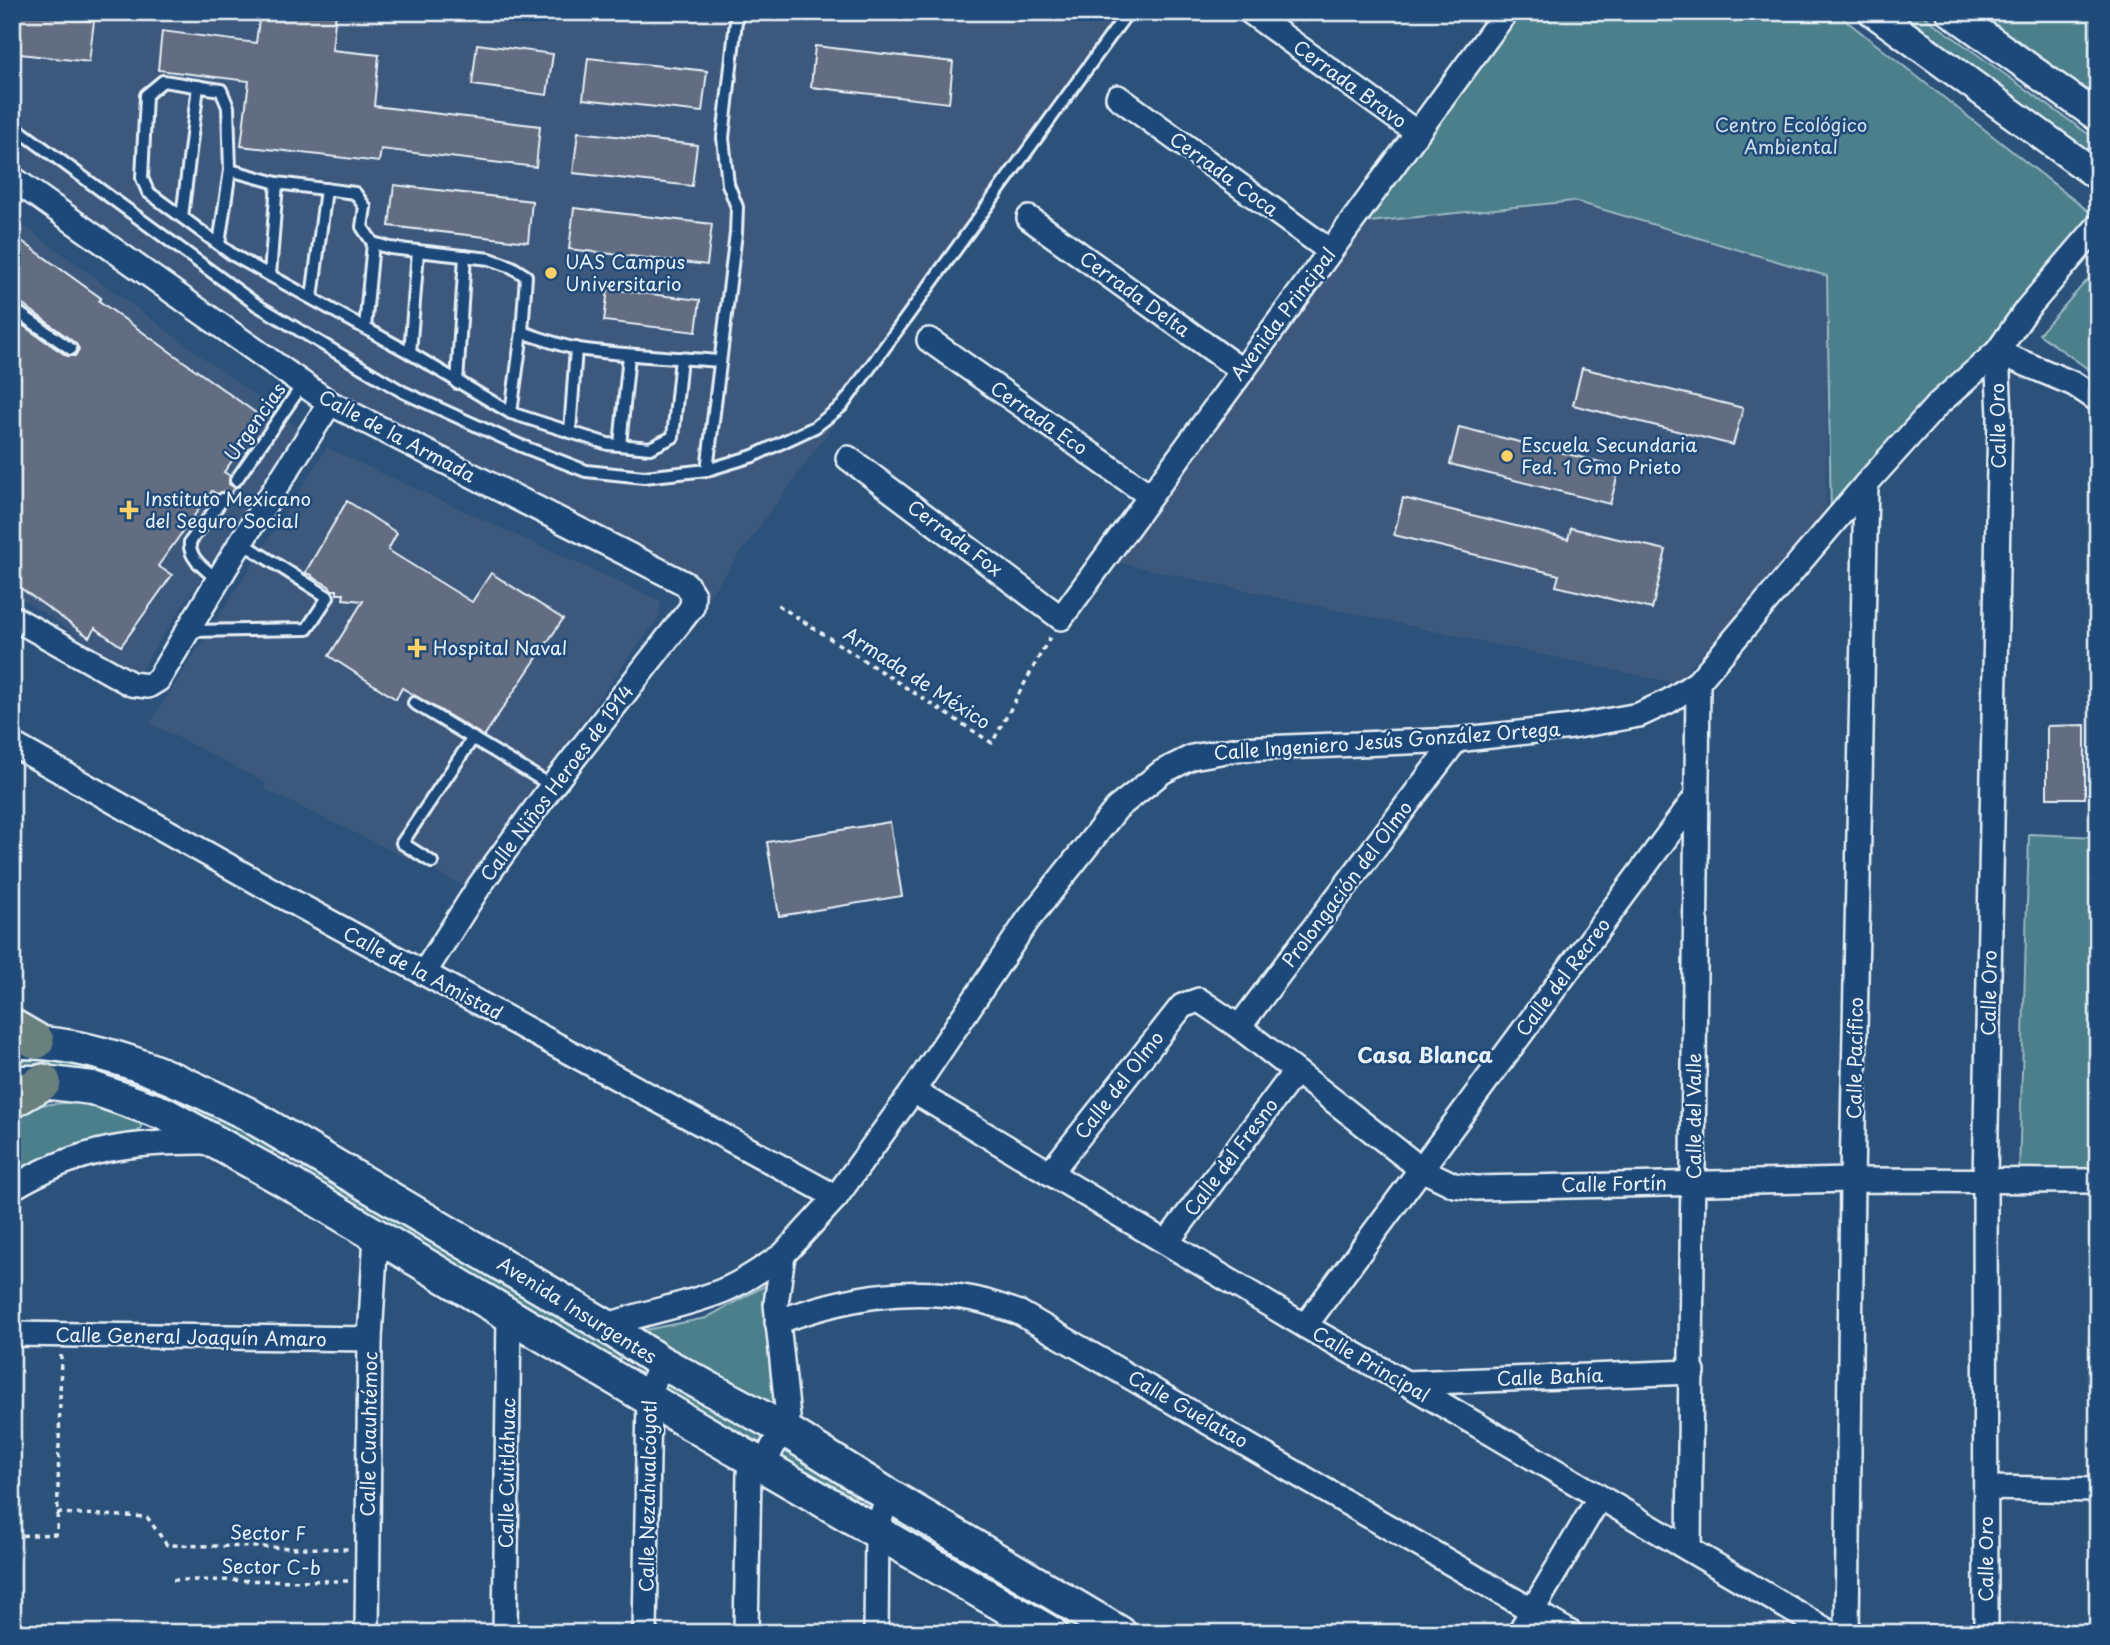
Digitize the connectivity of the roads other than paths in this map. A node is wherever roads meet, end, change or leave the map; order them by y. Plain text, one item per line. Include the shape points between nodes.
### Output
1 (737, 12) edge
2 (1128, 12) edge
3 (1250, 12) edge
4 (1506, 12) edge
5 (1873, 12) edge
6 (1951, 12) edge
7 (198, 86) junction
8 (1118, 97) dead end
9 (2098, 117) edge
10 (12, 125) edge
11 (1416, 132) junction
12 (230, 170) junction
13 (2098, 176) edge
14 (12, 178) edge
15 (277, 183) junction
16 (326, 189) junction
17 (182, 217) junction
18 (1029, 218) dead end
19 (2098, 226) edge
20 (373, 243) junction
21 (219, 244) junction
22 (418, 251) junction
23 (1331, 251) junction
24 (466, 256) junction
25 (270, 275) junction
26 (312, 298) junction
27 (12, 308) edge
28 (365, 328) junction
29 (522, 332) junction
30 (929, 340) dead end
31 (576, 348) junction
32 (71, 349) dead end
33 (1997, 352) junction
34 (410, 353) junction
35 (629, 355) junction
36 (681, 358) junction
37 (720, 361) junction
38 (1241, 370) junction
39 (457, 383) junction
40 (303, 384) junction
41 (2098, 400) edge
42 (330, 403) junction
43 (511, 413) junction
44 (570, 432) junction
45 (620, 445) junction
46 (848, 458) dead end
47 (707, 470) junction
48 (236, 480) dead end
49 (1866, 484) junction
50 (1149, 495) junction
51 (223, 499) dead end
52 (241, 542) junction
53 (219, 581) junction
54 (693, 595) joint
55 (12, 617) edge
56 (1061, 618) joint
57 (187, 631) junction
58 (1698, 682) junction
59 (414, 703) dead end
60 (473, 738) junction
61 (1456, 740) junction
62 (12, 744) edge
63 (552, 786) junction
64 (1696, 797) junction
65 (432, 862) dead end
66 (424, 973) junction
67 (1192, 1001) joint
68 (1239, 1027) junction
69 (20, 1037) edge
70 (1295, 1072) junction
71 (28, 1082) edge
72 (913, 1091) junction
73 (12, 1100) edge
74 (213, 1142) junction
75 (299, 1143) junction
76 (1421, 1169) junction
77 (1050, 1173) junction
78 (282, 1179) junction
79 (1852, 1180) junction
80 (1985, 1180) junction
81 (2098, 1181) edge
82 (1693, 1182) junction
83 (12, 1188) edge
84 (836, 1197) junction
85 (376, 1235) junction
86 (1167, 1242) junction
87 (783, 1255) junction
88 (509, 1312) junction
89 (777, 1322) junction
90 (606, 1326) junction
91 (1305, 1326) junction
92 (12, 1334) edge
93 (370, 1339) junction
94 (659, 1361) junction
95 (1693, 1371) junction
96 (1406, 1383) junction
97 (649, 1397) junction
98 (782, 1428) junction
99 (764, 1466) junction
100 (1986, 1488) junction
101 (2098, 1490) edge
102 (888, 1495) junction
103 (1599, 1498) junction
104 (877, 1530) junction
105 (1689, 1549) junction
106 (1533, 1610) junction
107 (1011, 1620) edge
108 (367, 1633) edge
109 (506, 1633) edge
110 (645, 1633) edge
111 (746, 1633) edge
112 (876, 1633) edge
113 (1051, 1633) edge
114 (1120, 1633) edge
115 (1519, 1633) edge
116 (1571, 1633) edge
117 (1830, 1633) edge
118 (1847, 1633) edge
119 (1986, 1633) edge

1 - 37 lane via 723,138 728,184 737,207 736,233
2 - 47 lane via 842,406 815,427 753,456
3 - 11 street, Cerrada Bravo
4 - 11 street, Avenida Principal
5 - 13 street
6 - 9 street
7 - 12 lane via 221,90 228,107
7 - 17 lane
7 - 17 lane via 163,81 146,95 142,178 148,192
8 - 23 street, Cerrada Coca
10 - 47 lane via 257,305 403,392 586,471 644,477
11 - 23 street, Avenida Principal
12 - 15 lane
12 - 21 lane
14 - 40 street, Calle de la Armada
15 - 16 lane
15 - 25 lane
16 - 20 lane via 355,193 365,207 362,227
16 - 26 lane
17 - 21 lane
18 - 38 street, Cerrada Delta
19 - 33 street, Calle Ingeniero Jesús González Ortega
20 - 22 lane
20 - 28 lane
21 - 25 lane
22 - 24 lane
22 - 34 lane
23 - 38 street, Avenida Principal
24 - 29 lane via 490,259 526,276
24 - 39 lane
25 - 26 lane
26 - 28 lane
27 - 32 lane
28 - 34 lane
29 - 31 lane
29 - 43 lane
30 - 50 street, Cerrada Eco
31 - 35 lane
31 - 44 lane
33 - 41 street via 2074,384
33 - 49 street, Calle Ingeniero Jesús González Ortega via 1938,404
33 - 80 street, Calle Oro via 2000,430
34 - 39 lane
35 - 36 lane
35 - 45 lane
36 - 37 lane
36 - 45 lane via 673,437 650,448
37 - 47 lane
38 - 50 street, Avenida Principal
39 - 43 lane
40 - 42 street, Calle de la Armada
40 - 48 lane, Urgencias
42 - 52 street
42 - 54 street, Calle de la Armada via 686,584
43 - 44 lane
44 - 45 lane
46 - 56 street, Cerrada Fox
49 - 58 street, Calle Ingeniero Jesús González Ortega
49 - 79 street, Calle Pacífico
50 - 56 street, Avenida Principal
51 - 53 lane via 190,542 189,550
52 - 53 street
52 - 57 lane via 328,597 307,628
53 - 57 street
54 - 63 street, Calle Niños Heroes de 1914 via 692,607
55 - 57 street via 131,684 148,686 158,680
58 - 61 street, Calle Ingeniero Jesús González Ortega via 1639,715
58 - 64 street, Calle del Valle
59 - 60 lane
60 - 63 lane
60 - 65 lane via 402,843
61 - 68 street, Prolongación del Olmo
61 - 72 street, Calle Ingeniero Jesús González Ortega via 1237,749 1192,757 1162,772 1116,808 1036,910
62 - 66 street, Calle de la Amistad
63 - 66 street, Calle Niños Heroes de 1914
64 - 76 street, Calle del Recreo
64 - 82 street, Calle del Valle
66 - 84 street, Calle de la Amistad
67 - 68 street, Calle Fortín via 1199,1000
67 - 77 street, Calle del Olmo via 1182,1006
68 - 70 street, Calle Fortín
69 - 75 main road, Avenida Insurgentes via 127,1059 183,1082
70 - 76 street, Calle Fortín
70 - 86 street, Calle del Fresno
71 - 73 main road
71 - 74 main road, Avenida Insurgentes via 92,1087 163,1114
72 - 77 street, Calle Principal
72 - 84 street, Calle Ingeniero Jesús González Ortega
74 - 78 main road, Avenida Insurgentes
74 - 83 street, Avenida Insurgentes via 118,1146 40,1171
75 - 78 main road
75 - 90 main road, Avenida Insurgentes
76 - 82 street, Calle Fortín via 1454,1185 1476,1188
76 - 91 street, Calle del Recreo
77 - 86 street, Calle Principal
78 - 85 main road, Avenida Insurgentes
79 - 80 street, Calle Fortín
79 - 82 street, Calle Fortín
79 - 118 street, Calle Pacífico
80 - 81 street, Calle Fortín
80 - 100 street, Calle Oro
82 - 95 street, Calle del Valle
84 - 87 street, Calle Ingeniero Jesús González Ortega
85 - 88 main road, Avenida Insurgentes
85 - 93 street, Calle Cuauhtémoc
86 - 91 street, Calle Principal
87 - 89 street via 775,1304
87 - 90 street, Calle Ingeniero Jesús González Ortega via 724,1290
88 - 97 main road, Avenida Insurgentes
88 - 109 street, Calle Cuitláhuac
89 - 98 street via 788,1416
89 - 106 street, Calle Guelatao via 860,1297 923,1294 973,1299 1020,1313
90 - 94 main road, Avenida Insurgentes
91 - 96 street, Calle Principal
92 - 93 street, Calle General Joaquín Amaro
93 - 108 street, Calle Cuauhtémoc
94 - 97 street, Calle Nezahualcóyotl
94 - 98 main road, Avenida Insurgentes
95 - 96 street, Calle Bahía
95 - 105 street, Calle del Valle
96 - 103 street, Calle Principal
97 - 99 main road, Avenida Insurgentes
97 - 110 street, Calle Nezahualcóyotl
98 - 99 street
98 - 102 main road, Avenida Insurgentes
99 - 104 main road, Avenida Insurgentes
99 - 111 street via 749,1474
100 - 101 street
100 - 119 street, Calle Oro
102 - 104 street
102 - 114 main road, Avenida Insurgentes
103 - 105 street, Calle Principal
103 - 106 street
104 - 107 main road, Avenida Insurgentes
104 - 112 street
105 - 117 street, Calle Principal
106 - 115 street
106 - 116 street, Calle Guelatao
107 - 113 main road, Avenida Insurgentes

